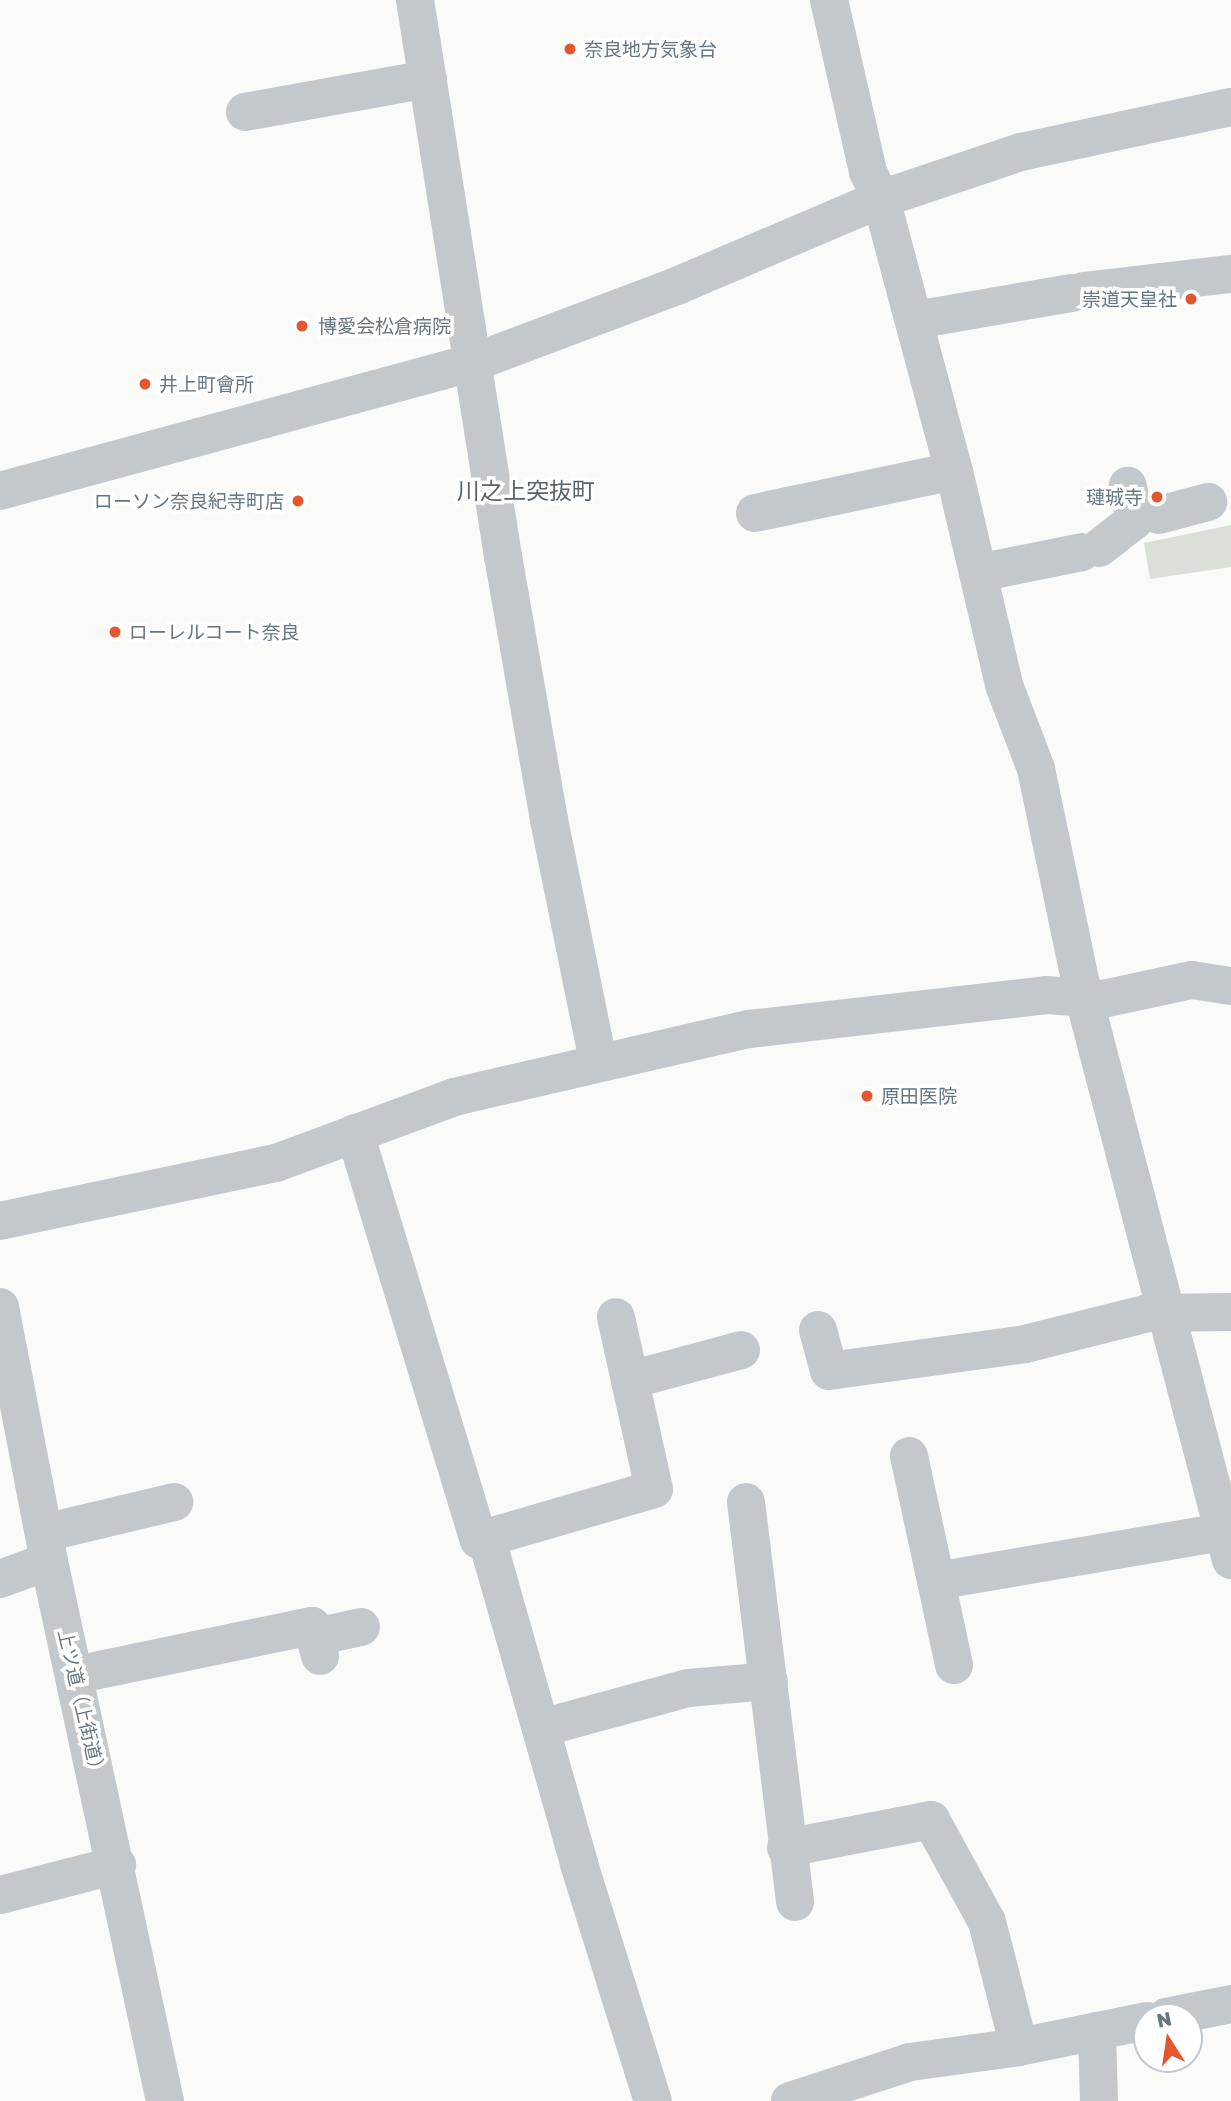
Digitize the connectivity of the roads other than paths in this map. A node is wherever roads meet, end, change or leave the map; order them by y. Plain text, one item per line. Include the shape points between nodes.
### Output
1 (415, 0) edge
2 (829, 0) edge
3 (428, 79) junction
4 (1231, 107) edge
5 (245, 112) dead end
6 (881, 199) junction
7 (1231, 274) edge
8 (915, 320) junction
9 (472, 363) junction
10 (954, 471) junction
11 (0, 491) edge
12 (1208, 502) dead end
13 (755, 513) dead end
14 (978, 573) junction
15 (1231, 986) edge
16 (1084, 998) junction
17 (598, 1061) junction
18 (355, 1133) junction
19 (0, 1222) edge
20 (0, 1307) edge
21 (1231, 1311) edge
22 (1167, 1315) junction
23 (616, 1317) dead end
24 (818, 1330) dead end
25 (741, 1350) dead end
26 (630, 1380) junction
27 (909, 1456) dead end
28 (174, 1502) dead end
29 (746, 1502) dead end
30 (487, 1540) junction
31 (1227, 1546) edge
32 (46, 1547) junction
33 (0, 1579) edge
34 (936, 1581) junction
35 (362, 1627) dead end
36 (954, 1665) dead end
37 (75, 1675) junction
38 (769, 1681) junction
39 (541, 1728) junction
40 (786, 1847) junction
41 (117, 1866) junction
42 (0, 1895) edge
43 (795, 1902) dead end
44 (1231, 2004) edge
45 (1203, 2010) edge
46 (1133, 2024) edge
47 (1097, 2031) junction
48 (1019, 2047) junction
49 (804, 2098) edge
50 (165, 2101) edge
51 (653, 2101) edge
52 (1099, 2101) edge

1 - 3 street
2 - 6 street via 868,172
3 - 5 street
3 - 9 street
4 - 6 street via 1021,152
6 - 8 street
6 - 9 street via 679,285
7 - 8 street via 1077,292
8 - 10 street
9 - 11 street
9 - 17 street via 549,820
10 - 13 street
10 - 14 street
12 - 14 street via 1143,510 1091,550
14 - 16 street via 1004,685 1036,769
15 - 16 street via 1192,980 1103,999
16 - 17 street via 1046,995 749,1029
16 - 22 street
17 - 18 street via 454,1097
18 - 19 street via 276,1163
18 - 30 street via 479,1540
20 - 32 street, 上ツ道（上街道）
21 - 22 street
22 - 24 street via 1148,1313 1024,1344 829,1371
22 - 31 street
23 - 26 street
25 - 26 street
26 - 30 street via 654,1489
27 - 34 street
28 - 32 street
29 - 38 street
30 - 39 street
31 - 34 street
32 - 33 street
32 - 37 street, 上ツ道（上街道）
34 - 36 street
35 - 37 street via 317,1647 312,1626
37 - 41 street, 上ツ道（上街道）
38 - 39 street via 688,1688
38 - 40 street
39 - 51 street
40 - 43 street
40 - 48 street via 931,1820 987,1922
41 - 42 street
41 - 50 street, 上ツ道（上街道）
44 - 45 street
46 - 47 street
47 - 48 street
47 - 52 street
48 - 49 street via 910,2062

